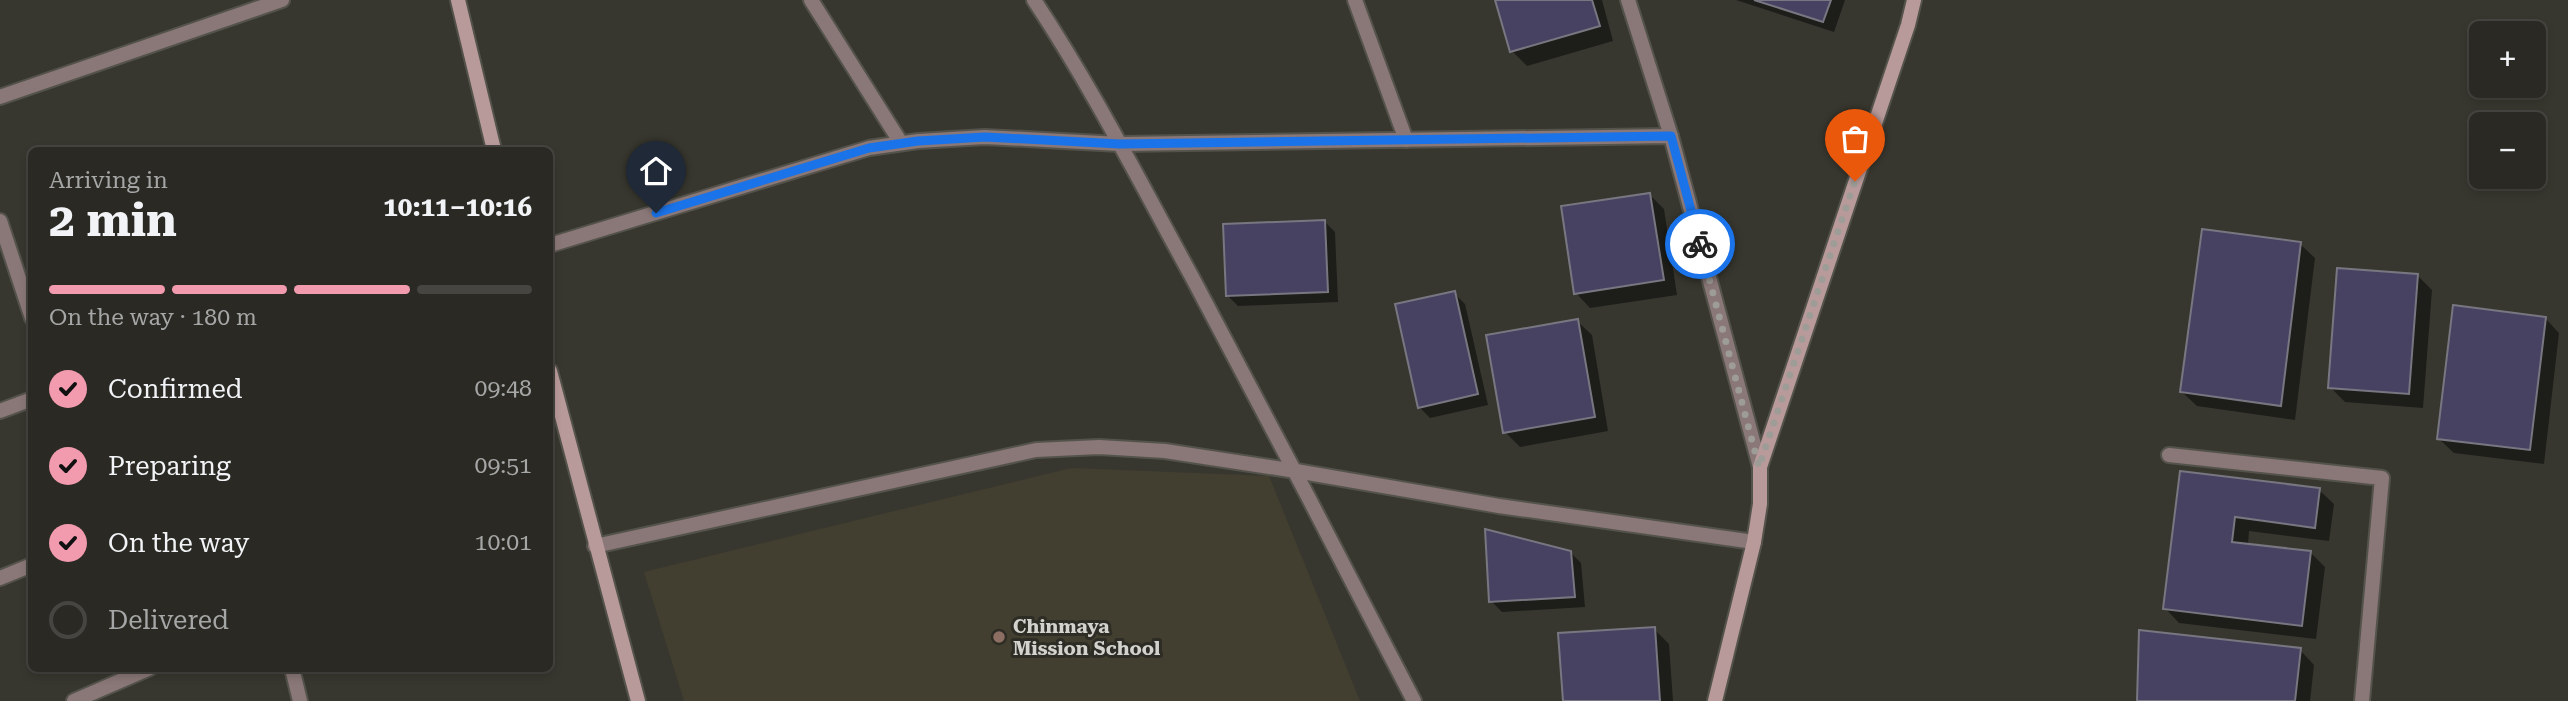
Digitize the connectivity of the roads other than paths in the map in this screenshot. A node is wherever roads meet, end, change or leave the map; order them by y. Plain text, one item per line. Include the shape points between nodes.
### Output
1 (282, 0) edge
2 (458, 0) edge
3 (811, 0) edge
4 (1034, 0) edge
5 (1355, 0) edge
6 (1628, 0) edge
7 (1914, 0) edge
8 (0, 97) edge
9 (1671, 136) junction
10 (1406, 140) junction
11 (901, 143) junction
12 (1120, 144) junction
13 (493, 147) edge
14 (0, 221) edge
15 (553, 245) edge
16 (28, 306) edge
17 (553, 383) edge
18 (28, 400) edge
19 (0, 411) edge
20 (2169, 455) dead end
21 (1759, 467) junction
22 (1296, 471) junction
23 (1754, 542) junction
24 (595, 547) junction
25 (28, 567) edge
26 (0, 578) edge
27 (141, 672) edge
28 (293, 672) edge
29 (74, 701) edge
30 (300, 701) edge
31 (638, 701) edge
32 (1415, 701) edge
33 (1715, 701) edge
34 (2362, 701) edge

1 - 8 street
2 - 13 street
3 - 11 street
4 - 12 street
5 - 10 street
6 - 9 street
7 - 21 street
9 - 10 street
9 - 21 street
10 - 12 street
11 - 12 street via 985,137
11 - 15 street via 869,148
12 - 22 street
14 - 16 street
17 - 24 street
18 - 19 street
20 - 34 street via 2382,478
21 - 23 street
22 - 23 street
22 - 24 street via 1165,451 1036,450
22 - 32 street
23 - 33 street
24 - 31 street
25 - 26 street
27 - 29 street
28 - 30 street

